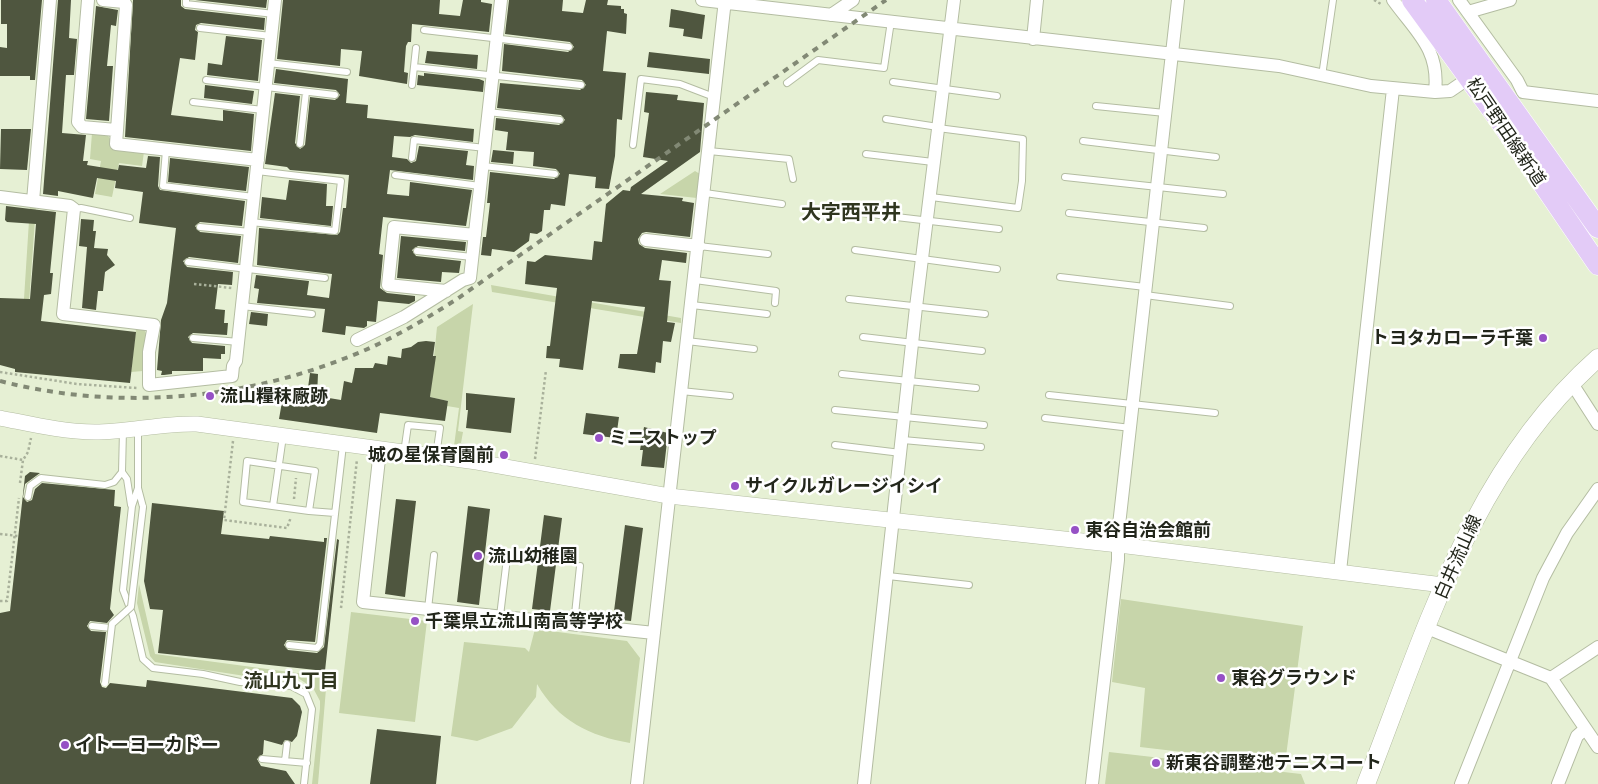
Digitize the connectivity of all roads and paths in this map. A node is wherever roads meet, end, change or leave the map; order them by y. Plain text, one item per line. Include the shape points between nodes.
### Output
1 (50, 0) edge
2 (88, 0) edge
3 (103, 0) edge
4 (186, 0) edge
5 (275, 0) edge
6 (501, 0) edge
7 (702, 0) edge
8 (853, 0) edge
9 (954, 0) edge
10 (1037, 0) edge
11 (1178, 0) edge
12 (1333, 0) edge
13 (1393, 0) edge
14 (1412, 0) edge
15 (1436, 0) edge
16 (1459, 0) edge
17 (1510, 0) edge
18 (725, 1) edge
19 (1468, 12) junction
20 (274, 14) junction
21 (831, 15) junction
22 (891, 21) junction
23 (200, 28) dead end
24 (951, 28) junction
25 (424, 30) dead end
26 (271, 36) junction
27 (496, 38) junction
28 (1033, 39) junction
29 (569, 47) dead end
30 (416, 48) dead end
31 (1172, 55) junction
32 (268, 63) junction
33 (414, 67) junction
34 (347, 72) dead end
35 (493, 75) junction
36 (1322, 76) junction
37 (1469, 78) junction
38 (206, 80) dead end
39 (787, 82) dead end
40 (893, 82) dead end
41 (581, 84) dead end
42 (412, 85) dead end
43 (266, 87) junction
44 (942, 88) junction
45 (1393, 89) junction
46 (306, 92) junction
47 (1435, 92) junction
48 (335, 95) dead end
49 (997, 96) dead end
50 (715, 97) junction
51 (1598, 101) edge
52 (193, 102) dead end
53 (1096, 106) dead end
54 (263, 110) junction
55 (488, 112) junction
56 (1165, 113) junction
57 (886, 119) dead end
58 (560, 120) dead end
59 (938, 128) junction
60 (116, 130) junction
61 (1083, 142) dead end
62 (300, 144) dead end
63 (634, 145) dead end
64 (485, 148) junction
65 (166, 150) junction
66 (1161, 150) junction
67 (710, 151) junction
68 (866, 154) dead end
69 (1216, 157) dead end
70 (412, 158) dead end
71 (934, 162) junction
72 (257, 166) junction
73 (483, 166) junction
74 (554, 174) dead end
75 (395, 175) dead end
76 (1065, 177) dead end
77 (793, 179) dead end
78 (480, 186) junction
79 (1157, 187) junction
80 (705, 193) junction
81 (1223, 194) dead end
82 (0, 197) edge
83 (254, 197) junction
84 (931, 197) junction
85 (33, 201) junction
86 (782, 204) dead end
87 (74, 209) junction
88 (862, 213) dead end
89 (1069, 213) dead end
90 (130, 218) dead end
91 (927, 222) junction
92 (1152, 223) junction
93 (200, 226) dead end
94 (251, 227) junction
95 (1204, 228) dead end
96 (1598, 228) edge
97 (999, 229) dead end
98 (475, 235) junction
99 (646, 240) dead end
100 (699, 246) junction
101 (854, 250) dead end
102 (417, 251) dead end
103 (768, 254) dead end
104 (472, 257) junction
105 (922, 260) junction
106 (188, 262) dead end
107 (1598, 265) edge
108 (246, 269) junction
109 (997, 269) dead end
110 (1060, 277) dead end
111 (325, 278) dead end
112 (695, 280) junction
113 (194, 284) dead end
114 (244, 289) junction
115 (446, 291) junction
116 (1145, 291) junction
117 (849, 299) dead end
118 (775, 303) dead end
119 (692, 305) junction
120 (242, 306) junction
121 (1230, 306) dead end
122 (916, 307) junction
123 (312, 314) dead end
124 (767, 314) dead end
125 (985, 314) dead end
126 (863, 337) dead end
127 (193, 338) dead end
128 (357, 340) dead end
129 (687, 341) junction
130 (238, 342) junction
131 (913, 343) junction
132 (754, 349) dead end
133 (982, 351) dead end
134 (1598, 358) edge
135 (546, 370) dead end
136 (0, 372) edge
137 (842, 374) dead end
138 (910, 381) junction
139 (1571, 382) junction
140 (150, 385) junction
141 (976, 388) dead end
142 (681, 391) junction
143 (1049, 395) dead end
144 (730, 396) dead end
145 (1134, 405) junction
146 (835, 410) dead end
147 (1215, 413) dead end
148 (905, 417) junction
149 (0, 418) edge
150 (1045, 418) dead end
151 (1598, 424) edge
152 (984, 425) dead end
153 (138, 428) junction
154 (1131, 428) junction
155 (122, 430) junction
156 (283, 436) junction
157 (31, 438) dead end
158 (903, 440) junction
159 (343, 445) junction
160 (835, 445) dead end
161 (981, 447) dead end
162 (380, 450) junction
163 (902, 453) junction
164 (404, 454) junction
165 (0, 456) edge
166 (357, 458) dead end
167 (436, 458) junction
168 (23, 460) junction
169 (534, 461) dead end
170 (278, 466) junction
171 (122, 472) junction
172 (297, 474) dead end
173 (138, 488) junction
174 (1598, 489) edge
175 (669, 496) junction
176 (28, 497) dead end
177 (294, 501) dead end
178 (132, 506) junction
179 (273, 506) junction
180 (309, 511) junction
181 (335, 513) junction
182 (894, 522) junction
183 (0, 534) edge
184 (16, 536) junction
185 (1119, 545) junction
186 (434, 555) dead end
187 (507, 558) dead end
188 (580, 566) dead end
189 (1340, 571) junction
190 (888, 576) junction
191 (969, 585) dead end
192 (1443, 585) junction
193 (0, 601) edge
194 (341, 608) dead end
195 (428, 609) junction
196 (500, 616) junction
197 (574, 624) junction
198 (92, 626) dead end
199 (112, 628) junction
200 (1426, 628) junction
201 (654, 633) junction
202 (289, 645) dead end
203 (1598, 647) edge
204 (1508, 662) junction
205 (1551, 678) junction
206 (105, 683) dead end
207 (1586, 729) junction
208 (287, 744) dead end
209 (1598, 747) edge
210 (262, 759) dead end
211 (285, 761) junction
212 (307, 762) junction
213 (304, 784) edge
214 (638, 784) edge
215 (864, 784) edge
216 (1092, 784) edge
217 (1366, 784) edge
218 (1460, 784) edge
219 (1558, 784) edge

1 - 85 street
2 - 60 street via 78,122 82,127
3 - 60 street via 124,2 126,5
4 - 20 lane via 186,4
5 - 20 street
6 - 27 street
7 - 18 street
8 - 21 street
9 - 24 street
10 - 28 street
11 - 31 street
12 - 36 lane
13 - 47 street via 1434,58
14 - 37 main road, 松戸野田線新道
15 - 96 main road, 松戸野田線新道
16 - 19 street
17 - 19 street
18 - 21 street
18 - 50 street
19 - 51 street via 1523,92
20 - 26 street
21 - 22 street
22 - 24 street
22 - 39 lane via 884,68 818,60
23 - 26 lane
24 - 28 street
24 - 44 street
25 - 27 lane
26 - 32 street
27 - 29 lane
27 - 35 street
28 - 31 street
30 - 33 lane
31 - 36 street via 1280,66
31 - 56 street
32 - 34 lane
32 - 43 street
33 - 35 lane
33 - 42 lane
35 - 41 lane
35 - 55 street
36 - 45 street
37 - 47 street via 1450,90
37 - 107 main road, 松戸野田線新道
38 - 43 lane
40 - 44 lane
43 - 46 lane
43 - 54 street
44 - 49 lane
44 - 59 street
45 - 47 street
45 - 189 street
46 - 48 lane
46 - 62 lane
50 - 63 lane via 680,84 641,79
50 - 67 street
52 - 54 lane
53 - 56 lane
54 - 72 street
55 - 58 lane
55 - 64 street
56 - 66 street
57 - 59 lane
59 - 71 street
59 - 84 lane via 1023,139 1022,181 1018,208
60 - 65 street via 116,144
61 - 66 lane
64 - 70 lane via 414,140
64 - 73 street
65 - 72 street
65 - 83 lane via 163,186
66 - 69 lane
66 - 79 street
67 - 77 lane via 789,159
67 - 80 street
68 - 71 lane
71 - 84 street
72 - 83 street
72 - 94 lane via 341,181 335,231
73 - 74 lane
73 - 78 street
75 - 78 lane
76 - 79 lane
78 - 98 street
79 - 81 lane
79 - 92 street
80 - 86 lane
80 - 100 street
82 - 85 street
83 - 94 street
84 - 91 street
85 - 87 street
87 - 90 lane
87 - 140 street via 63,314 154,325 149,352
88 - 91 lane
89 - 92 lane
91 - 97 lane
91 - 105 street
92 - 95 lane
92 - 116 street
93 - 94 lane
94 - 108 street
98 - 104 street
98 - 115 street via 394,227 388,285
99 - 100 street
100 - 103 lane
100 - 112 street
101 - 105 lane
102 - 104 lane
104 - 115 street via 470,278
105 - 109 lane
105 - 122 street
106 - 108 lane
108 - 111 lane
108 - 114 street
110 - 116 lane
112 - 118 lane via 776,292
112 - 119 street
113 - 114 path
114 - 120 street
115 - 128 street via 404,317
116 - 121 lane
116 - 145 street
117 - 122 lane
119 - 124 lane
119 - 129 street
120 - 123 lane
120 - 130 street
122 - 125 lane
122 - 131 street
126 - 131 lane
127 - 130 lane
129 - 132 lane
129 - 142 street
130 - 140 street via 232,376
131 - 133 lane
131 - 138 street
134 - 139 main road, 白井流山線
135 - 169 path
136 - 140 path via 77,384 142,388
137 - 138 lane
138 - 141 lane
138 - 148 street
139 - 151 street
139 - 192 main road, 白井流山線 via 1513,454 1486,496
142 - 144 lane
142 - 175 street
143 - 145 lane
145 - 147 lane
145 - 154 street
146 - 148 lane
148 - 152 lane
148 - 158 street
149 - 155 street via 70,430
150 - 154 lane
153 - 155 street
153 - 156 street via 174,423 197,424
153 - 173 lane
154 - 185 street
155 - 171 lane
156 - 159 street
156 - 170 lane
157 - 168 path
158 - 161 lane
158 - 163 street
159 - 162 street
159 - 181 lane
160 - 163 lane
162 - 164 street
162 - 195 street via 363,602
163 - 182 street
164 - 167 street
164 - 167 lane via 408,425 440,428
165 - 168 path
166 - 194 path
167 - 175 street
168 - 184 path
170 - 179 lane
170 - 179 lane via 247,461 242,502
170 - 180 lane via 315,471
171 - 176 lane via 114,482 104,485 41,478 30,486
171 - 178 lane via 127,478
172 - 177 path
173 - 178 lane
173 - 199 lane, bridge via 143,507 132,607 112,624
174 - 204 street via 1552,561
175 - 182 street
175 - 201 street
178 - 212 lane via 122,590 133,616 143,659 153,668 299,689 306,694 312,709
179 - 180 lane
180 - 181 lane
181 - 202 lane via 320,644 317,648
182 - 185 street
182 - 190 street
183 - 184 path
184 - 193 path via 7,602
185 - 189 street
185 - 216 street
186 - 195 lane
187 - 196 lane
188 - 197 lane
189 - 192 street
190 - 191 lane
190 - 215 street
192 - 200 main road, 白井流山線
195 - 196 street
196 - 197 street
197 - 201 street
198 - 199 lane
199 - 206 lane, bridge
200 - 204 street
200 - 217 main road, 白井流山線
201 - 214 street
203 - 205 street
204 - 205 street
204 - 218 street
205 - 207 street
207 - 209 street
207 - 219 street via 1577,736
208 - 211 lane
210 - 211 lane
211 - 212 lane
212 - 213 lane

